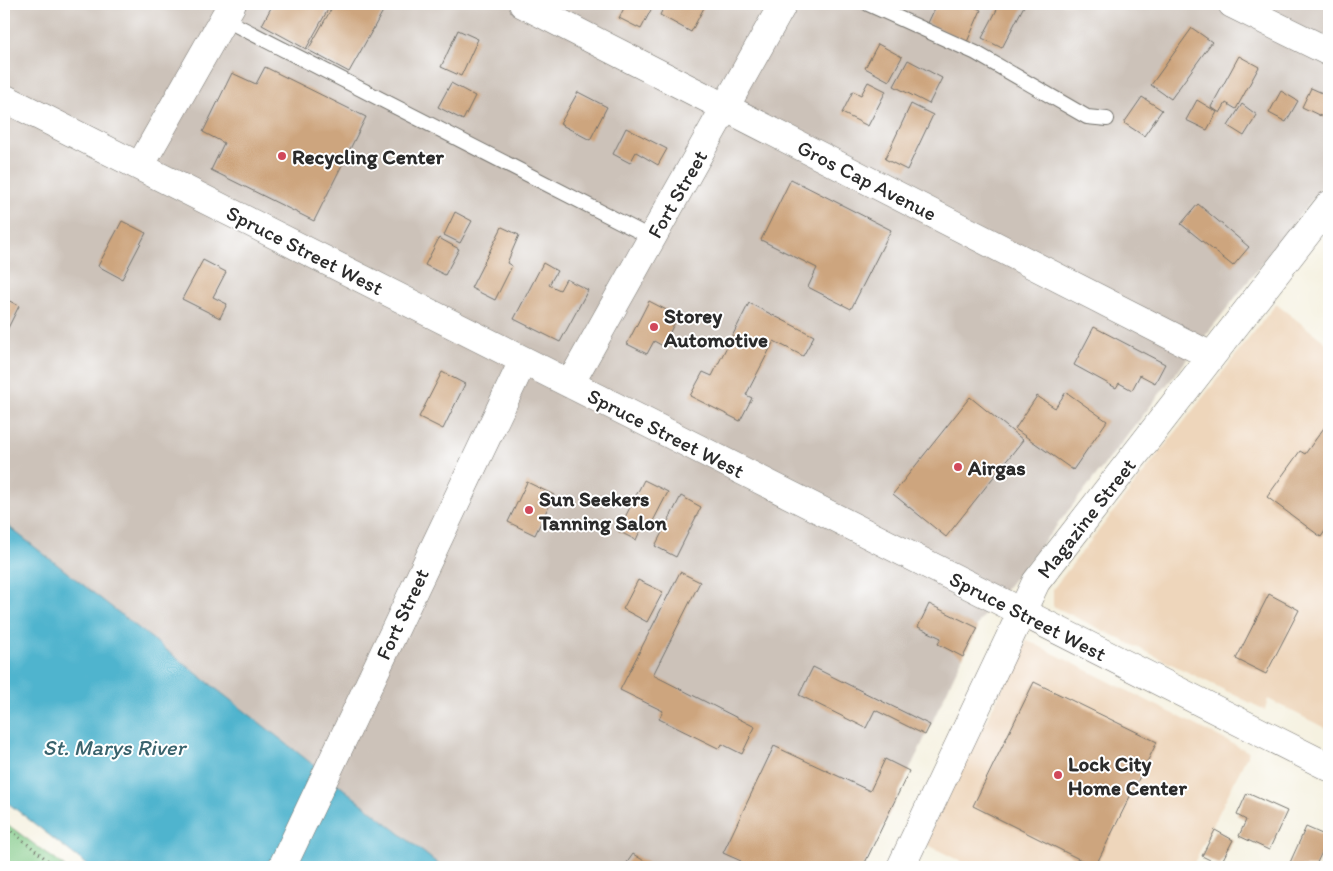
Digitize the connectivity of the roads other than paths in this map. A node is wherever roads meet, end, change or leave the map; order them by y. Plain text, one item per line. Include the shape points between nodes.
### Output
1 (523, 4) edge
2 (784, 4) edge
3 (868, 4) edge
4 (1232, 4) edge
5 (228, 12) edge
6 (1329, 52) edge
7 (4, 98) edge
8 (726, 108) junction
9 (1107, 119) dead end
10 (140, 166) junction
11 (1329, 205) edge
12 (652, 238) junction
13 (1211, 356) junction
14 (523, 361) junction
15 (570, 384) junction
16 (1021, 613) junction
17 (1329, 767) edge
18 (282, 867) edge
19 (900, 867) edge

1 - 8 street, Gros Cap Avenue
2 - 8 street, Fort Street
3 - 9 lane via 976,53 1088,117
4 - 6 street
5 - 10 street
5 - 12 lane
7 - 10 street, Spruce Street West
8 - 12 street, Fort Street
8 - 13 street, Gros Cap Avenue
10 - 14 street, Spruce Street West
11 - 13 street, Magazine Street
12 - 15 street, Fort Street
13 - 16 street, Magazine Street via 1036,582
14 - 15 street, Spruce Street West
14 - 18 street, Fort Street
15 - 16 street, Spruce Street West
16 - 17 street, Spruce Street West
16 - 19 street, Magazine Street

